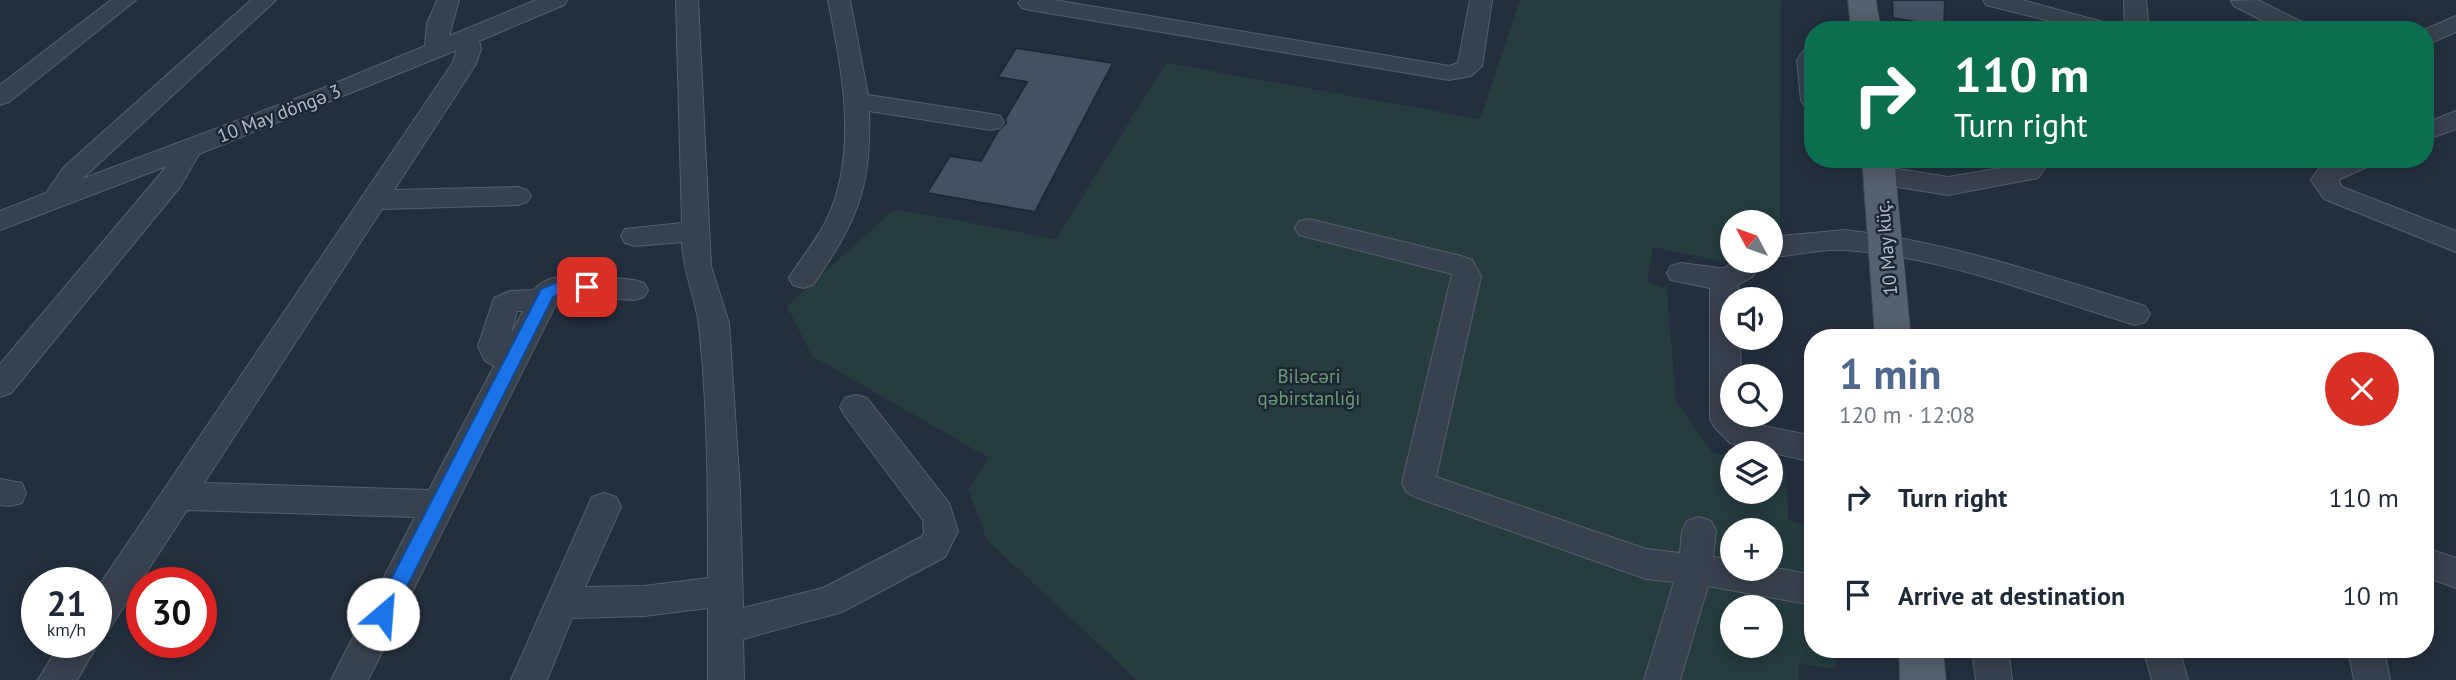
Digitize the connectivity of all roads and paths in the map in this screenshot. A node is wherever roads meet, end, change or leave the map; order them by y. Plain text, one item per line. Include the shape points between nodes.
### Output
1 (125, 0) edge
2 (265, 0) edge
3 (448, 0) edge
4 (556, 0) edge
5 (687, 0) edge
6 (839, 0) edge
7 (1482, 0) edge
8 (1862, 0) edge
9 (1994, 0) edge
10 (2135, 0) edge
11 (2242, 1) edge
12 (1030, 3) dead end
13 (1865, 21) edge
14 (2079, 21) edge
15 (2136, 21) edge
16 (2282, 21) edge
17 (2456, 23) edge
18 (2434, 34) edge
19 (466, 38) junction
20 (438, 50) junction
21 (0, 97) edge
22 (857, 101) junction
23 (2456, 119) edge
24 (990, 122) dead end
25 (2434, 129) edge
26 (188, 149) junction
27 (1878, 168) edge
28 (1882, 168) edge
29 (2032, 168) edge
30 (2341, 168) edge
31 (518, 196) dead end
32 (56, 199) junction
33 (373, 200) junction
34 (0, 221) edge
35 (1309, 228) dead end
36 (695, 232) junction
37 (635, 236) dead end
38 (2456, 242) edge
39 (1885, 244) junction
40 (1783, 248) edge
41 (1681, 273) dead end
42 (1741, 273) edge
43 (803, 278) dead end
44 (1724, 279) junction
45 (634, 290) dead end
46 (2135, 314) dead end
47 (1893, 329) edge
48 (0, 385) edge
49 (856, 407) dead end
50 (1804, 447) edge
51 (179, 496) junction
52 (439, 504) junction
53 (604, 507) dead end
54 (1699, 531) dead end
55 (2434, 566) edge
56 (1695, 570) junction
57 (2456, 573) edge
58 (1804, 588) edge
59 (727, 591) junction
60 (112, 596) edge
61 (561, 603) junction
62 (727, 628) junction
63 (70, 658) edge
64 (1922, 658) edge
65 (1991, 658) edge
66 (2164, 658) edge
67 (2368, 658) edge
68 (56, 680) edge
69 (349, 680) edge
70 (529, 680) edge
71 (726, 680) edge
72 (1662, 680) edge
73 (1923, 680) edge
74 (1994, 680) edge
75 (2170, 680) edge
76 (2372, 680) edge

1 - 21 street
2 - 32 street via 73,173
3 - 20 street via 435,38
4 - 19 street, 10 May döngə 3
5 - 36 street
6 - 22 street
7 - 12 street via 1470,66 1449,73
8 - 13 main road
9 - 14 street
10 - 15 street
11 - 16 street
17 - 18 street
19 - 20 street, 10 May döngə 3
19 - 33 street via 470,48 464,64
20 - 26 street, 10 May döngə 3
22 - 24 street
22 - 43 street via 846,207
23 - 25 street
26 - 32 street, 10 May döngə 3
26 - 48 street via 171,181
27 - 39 main road, 10 May küç.
28 - 29 street via 1948,186
30 - 38 street via 2324,180 2333,193
31 - 33 street
32 - 34 street, 10 May döngə 3
33 - 51 street
35 - 56 street via 1451,263 1462,267 1467,276 1418,483 1646,564
36 - 37 street
36 - 59 street via 699,274 714,323
39 - 40 street via 1841,240
39 - 46 street via 1972,263
39 - 47 main road, 10 May küç.
41 - 44 street
42 - 44 street
44 - 50 street via 1726,419 1741,434
45 - 52 street via 553,288
49 - 62 street via 937,513 942,535 933,547 830,601
51 - 52 street
51 - 60 street
52 - 69 street
53 - 61 street
54 - 56 street
55 - 57 street
56 - 58 street
56 - 72 street
59 - 61 street via 644,601
59 - 62 street
61 - 70 street
62 - 71 street
63 - 68 street
64 - 73 main road
65 - 74 street
66 - 75 street
67 - 76 street

